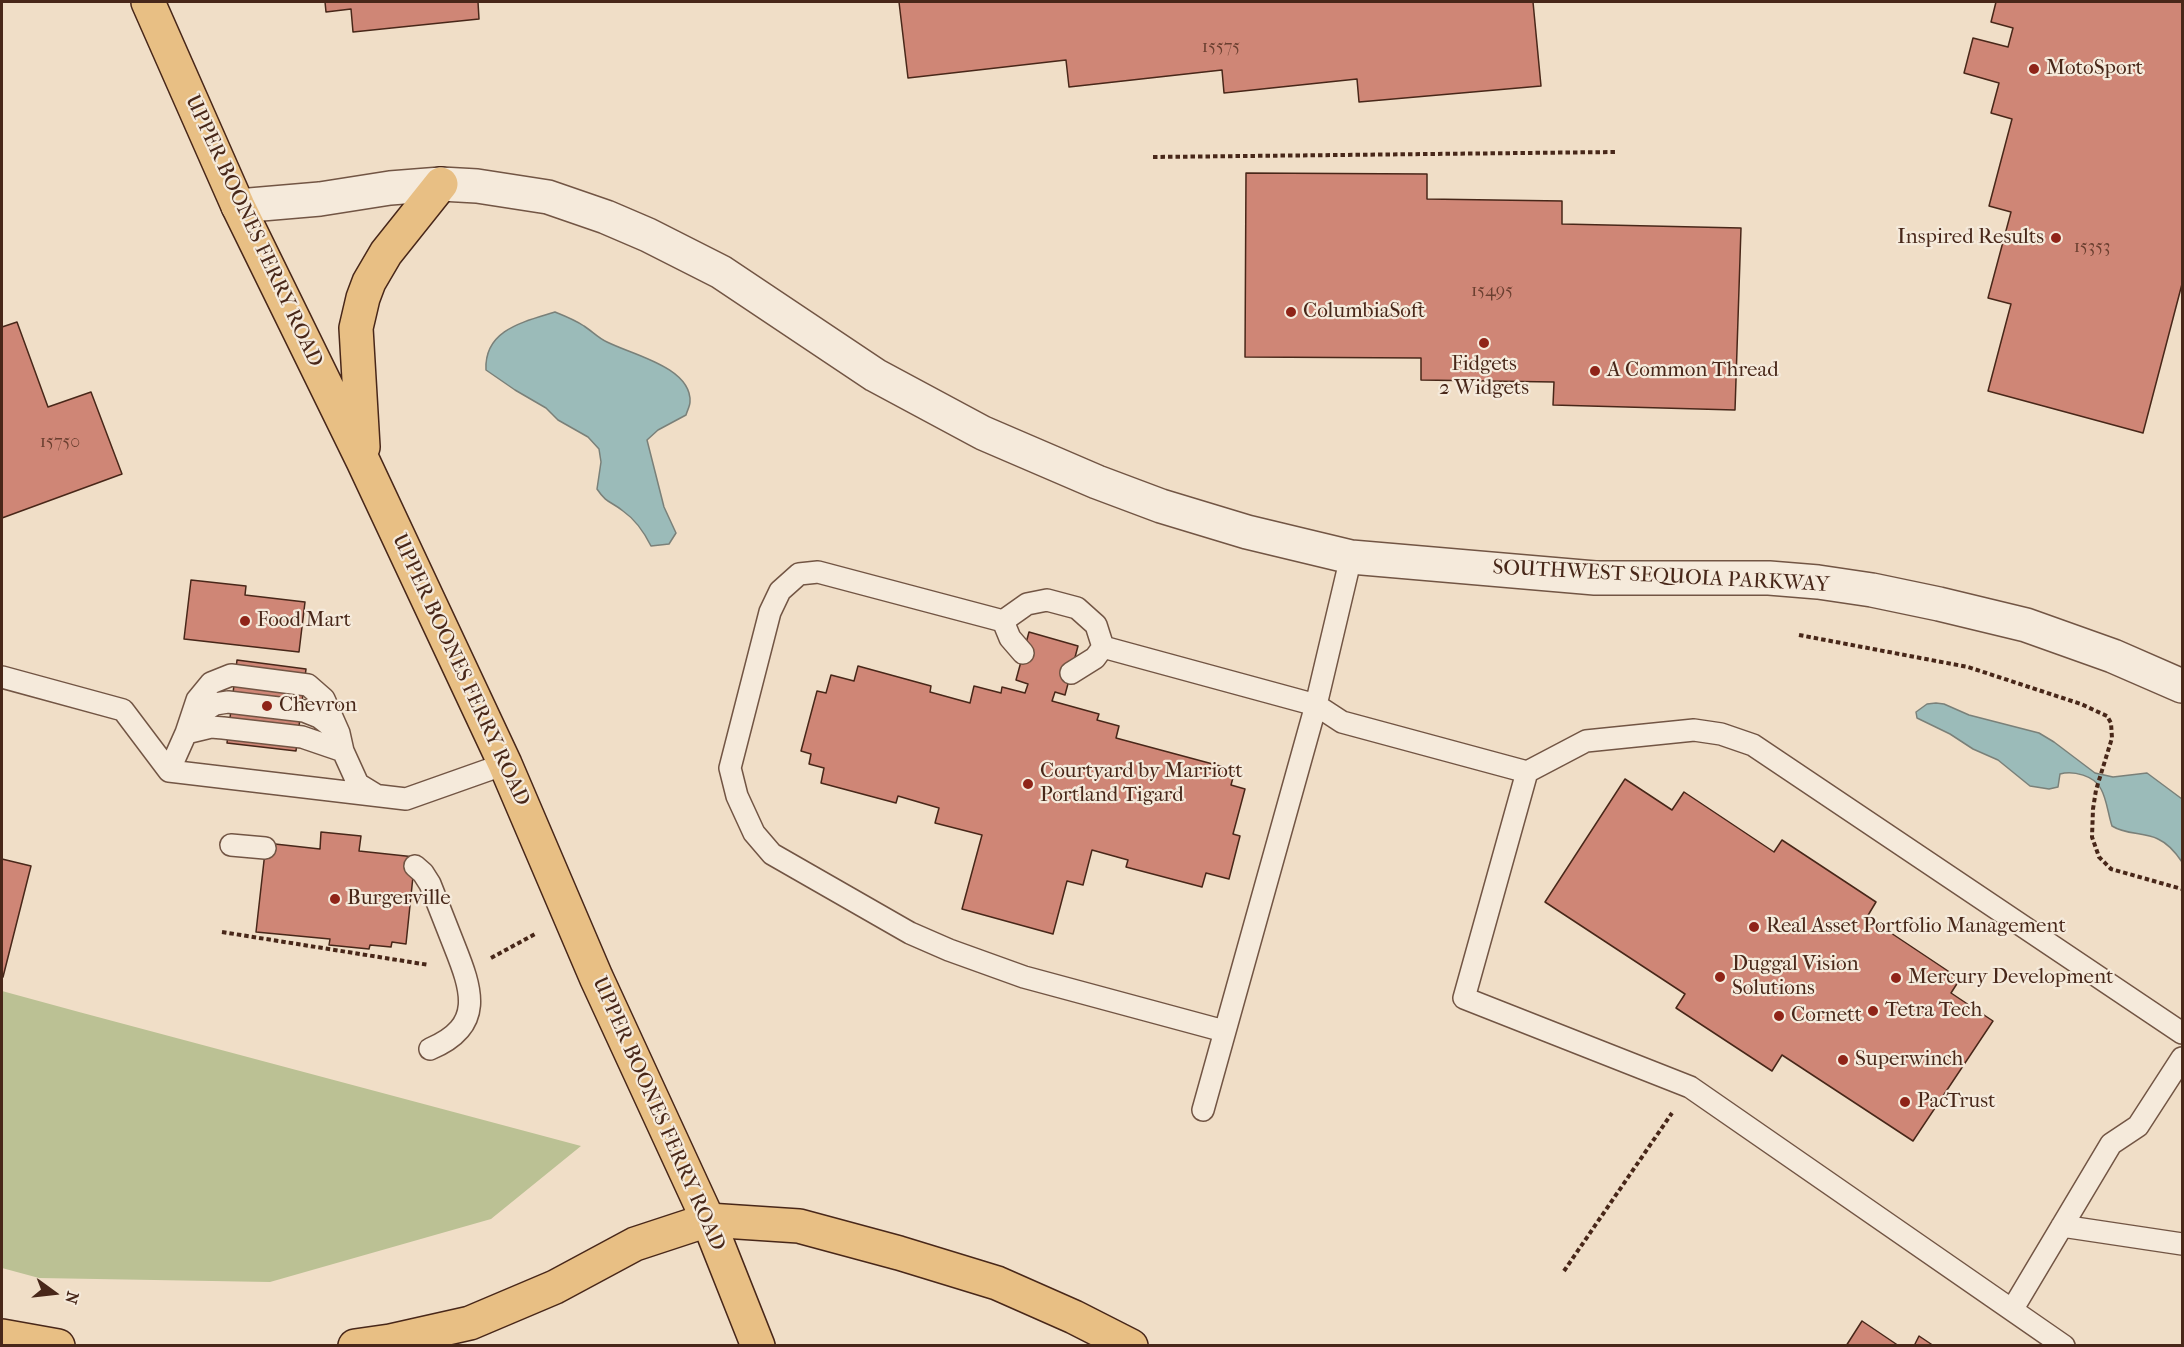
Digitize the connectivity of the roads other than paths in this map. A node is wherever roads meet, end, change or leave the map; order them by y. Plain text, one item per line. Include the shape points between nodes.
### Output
1 (148, 2) edge
2 (441, 184) junction
3 (237, 206) junction
4 (363, 461) junction
5 (1351, 557) junction
6 (1003, 621) junction
7 (1103, 647) junction
8 (1023, 653) dead end
9 (1071, 673) dead end
10 (2, 677) edge
11 (2182, 686) edge
12 (1316, 705) junction
13 (186, 733) junction
14 (341, 742) junction
15 (505, 764) junction
16 (169, 771) junction
17 (1527, 772) junction
18 (377, 796) junction
19 (231, 845) dead end
20 (265, 848) dead end
21 (415, 866) dead end
22 (1224, 1031) junction
23 (2182, 1033) edge
24 (430, 1049) dead end
25 (2182, 1058) edge
26 (1203, 1110) dead end
27 (708, 1220) junction
28 (2062, 1226) junction
29 (2182, 1244) edge
30 (2012, 1310) junction
31 (2, 1336) edge
32 (58, 1346) edge
33 (355, 1346) edge
34 (758, 1346) edge
35 (1131, 1346) edge
36 (2064, 1346) edge

1 - 3 main road, UPPER BOONES FERRY ROAD
2 - 3 street, SOUTHWEST SEQUOIA PARKWAY
2 - 4 main road via 386,253 363,298 356,328
2 - 5 street, SOUTHWEST SEQUOIA PARKWAY via 548,197 606,217 721,272 875,375 983,433 1161,506
3 - 4 main road, UPPER BOONES FERRY ROAD
4 - 15 main road, UPPER BOONES FERRY ROAD
5 - 11 street, SOUTHWEST SEQUOIA PARKWAY via 1595,578 1769,578 1872,590 2026,625
5 - 12 lane
6 - 7 lane via 1027,604 1047,600 1077,608 1096,624
6 - 8 lane via 1010,638
6 - 22 lane via 818,572 799,574 780,591 770,612 730,768 753,833 772,854 910,933 950,950 1024,977
7 - 9 lane via 1095,658
7 - 12 lane
10 - 16 lane via 123,710
12 - 17 lane via 1342,722
12 - 22 lane
13 - 14 lane via 211,727
13 - 14 lane via 197,700 211,683 231,675 308,685 324,699
13 - 16 lane
14 - 18 lane via 358,784
15 - 18 lane via 406,799
15 - 27 main road, UPPER BOONES FERRY ROAD
16 - 18 lane
17 - 23 lane via 1586,741 1695,729 1753,745
17 - 30 lane via 1464,998 1690,1087
19 - 20 lane
21 - 24 lane via 430,884 468,980 471,1000 468,1016 450,1040
22 - 26 lane
25 - 28 lane via 2138,1126 2111,1144
27 - 33 main road via 635,1244 555,1287 470,1323
27 - 34 main road, UPPER BOONES FERRY ROAD
27 - 35 main road via 799,1226 899,1253 997,1283
28 - 29 lane
28 - 30 lane
30 - 36 lane
31 - 32 main road

